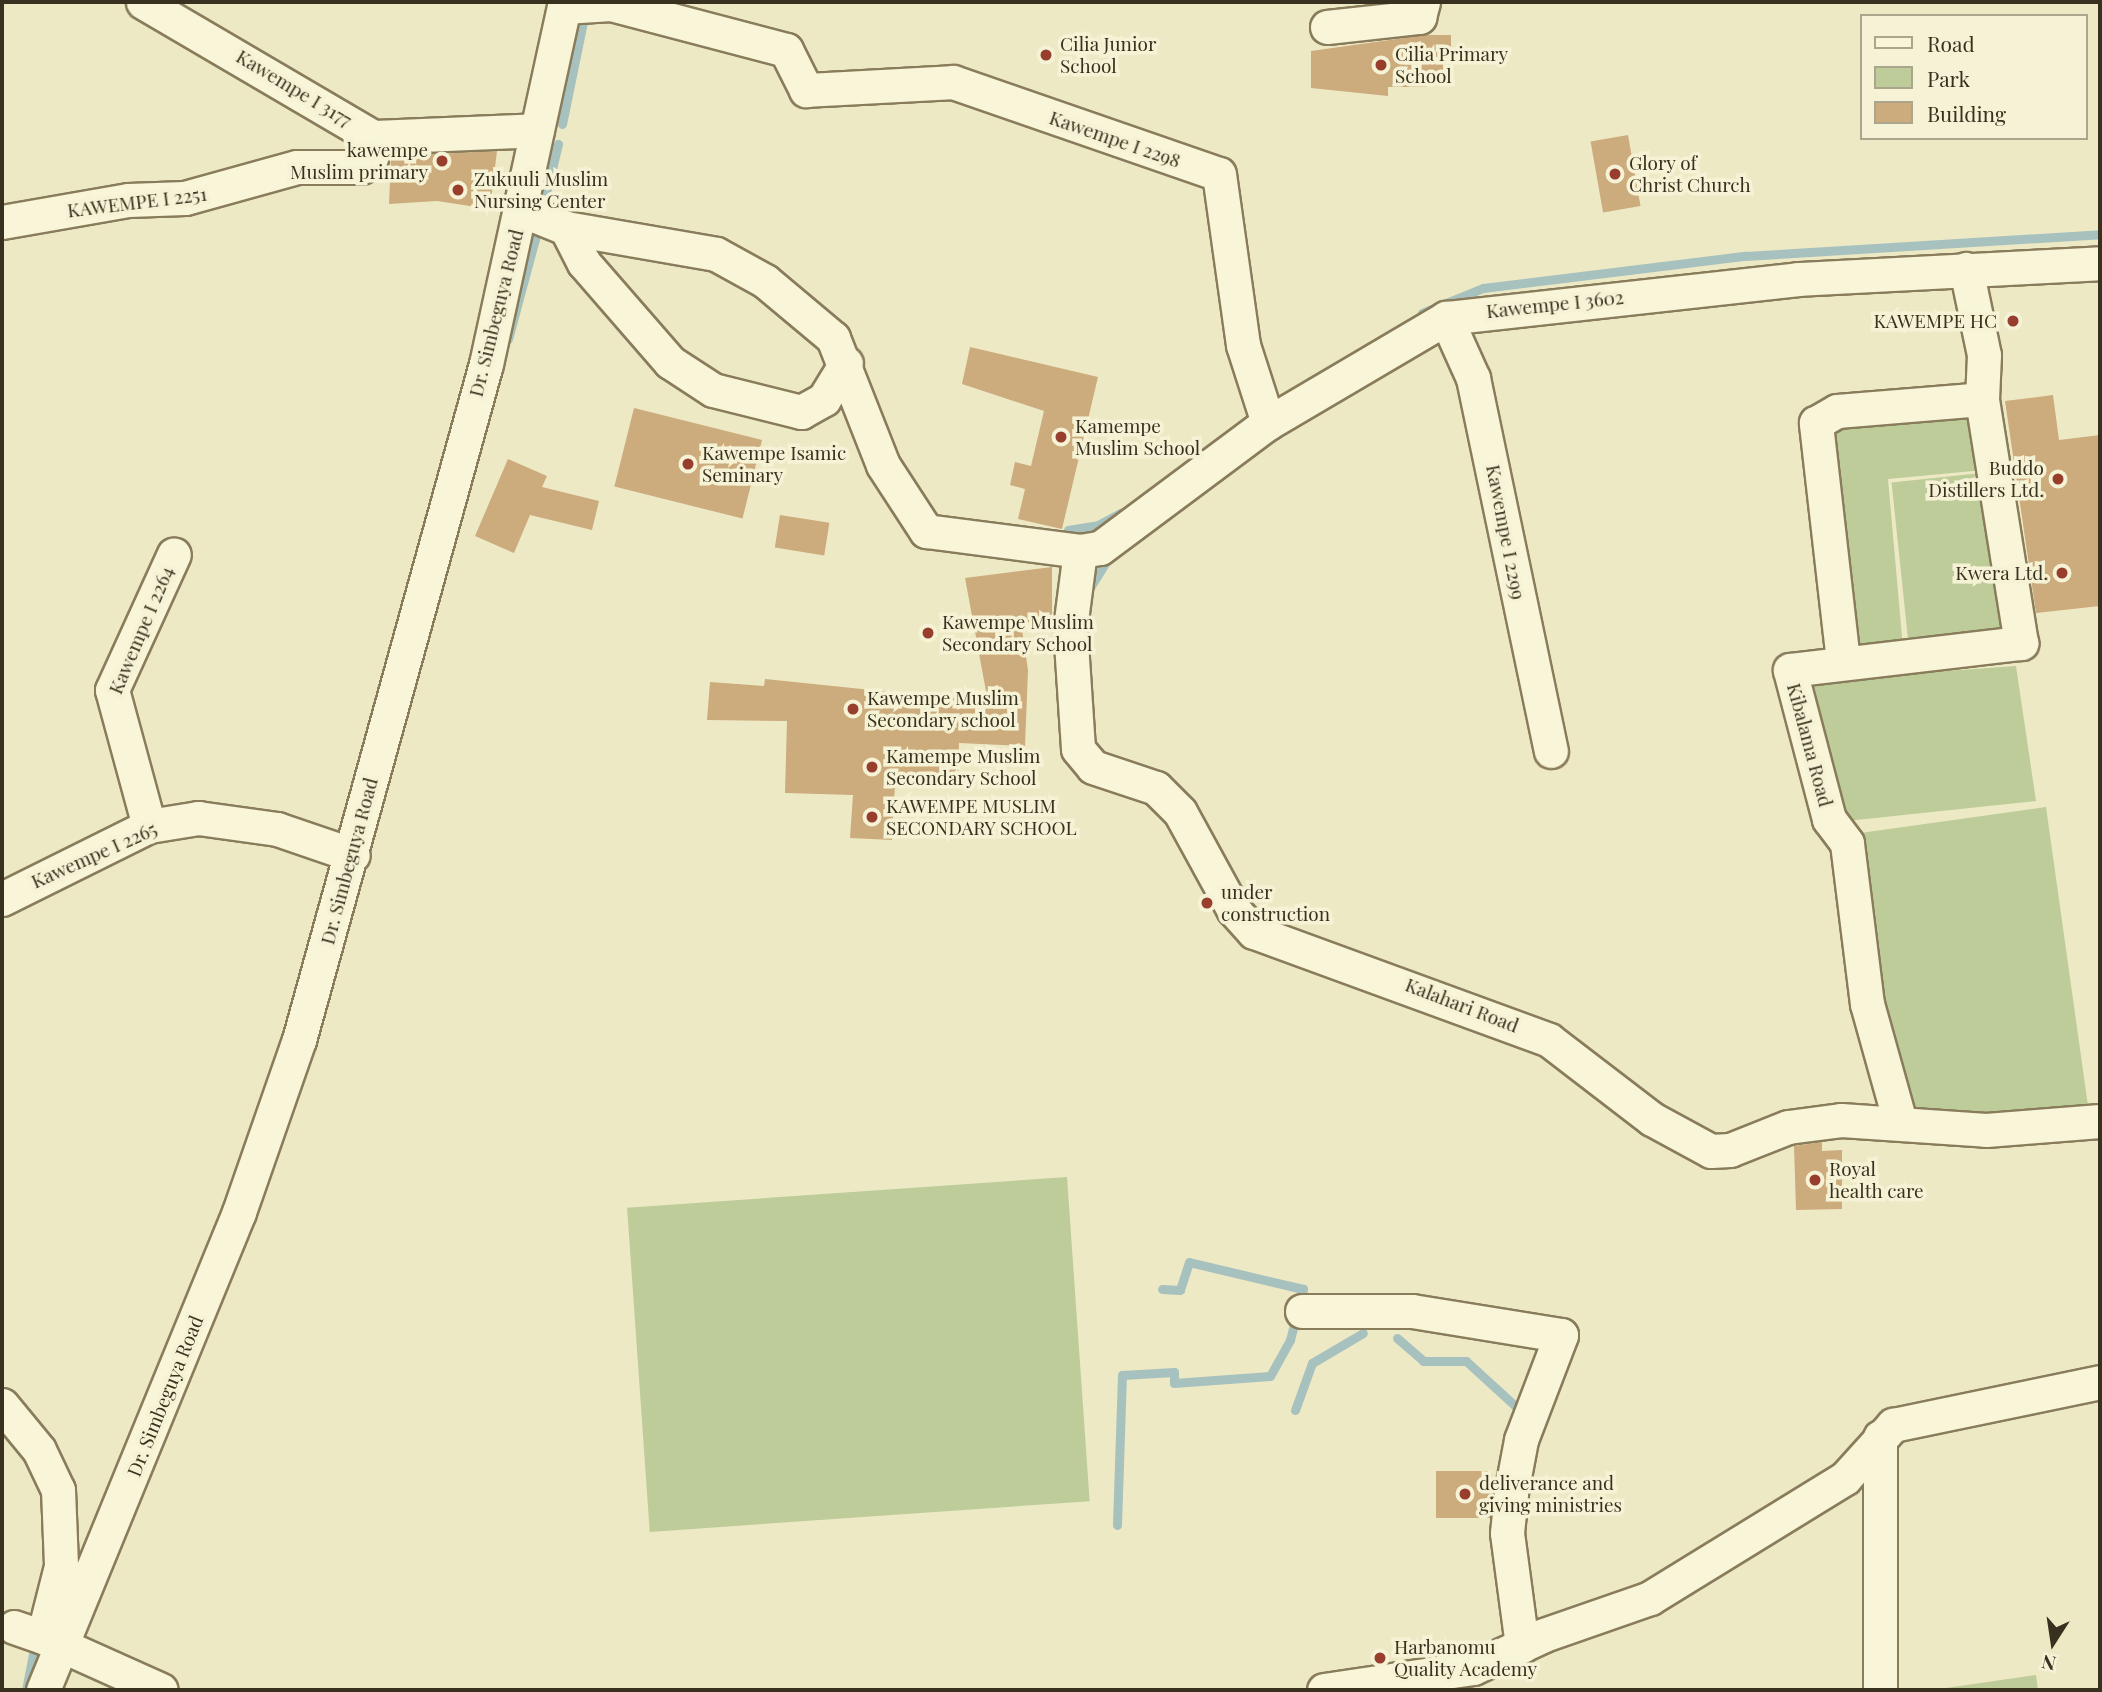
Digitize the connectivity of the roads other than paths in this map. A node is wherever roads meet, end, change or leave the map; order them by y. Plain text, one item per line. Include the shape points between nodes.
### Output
1 (143, 2) edge
2 (1423, 2) edge
3 (564, 4) edge
4 (1327, 27) dead end
5 (537, 130) junction
6 (373, 137) junction
7 (521, 210) junction
8 (2, 222) edge
9 (566, 228) junction
10 (2100, 263) edge
11 (1966, 269) junction
12 (1446, 318) junction
13 (846, 363) junction
14 (1982, 399) junction
15 (1268, 424) junction
16 (1080, 551) junction
17 (174, 554) dead end
18 (1843, 661) junction
19 (1551, 751) dead end
20 (149, 827) junction
21 (353, 855) junction
22 (2, 899) edge
23 (2100, 1121) edge
24 (1900, 1122) junction
25 (1302, 1311) dead end
26 (2100, 1382) edge
27 (2, 1405) edge
28 (1880, 1437) junction
29 (40, 1637) junction
30 (1522, 1646) junction
31 (43, 1690) edge
32 (161, 1690) edge
33 (1324, 1690) edge
34 (1880, 1690) edge

1 - 6 street, Kawempe I 3177 via 324,103
2 - 4 street via 1419,17
3 - 5 street, Dr. Simbeguya Road
3 - 15 street, Kawempe I 2298 via 611,4 786,50 806,90 953,82 1219,174 1243,345
5 - 6 street, Kawempe I 3177
5 - 7 street, Dr. Simbeguya Road
6 - 8 street, KAWEMPE I 2251 via 370,158 361,167 297,167 185,198 128,200
7 - 9 street
7 - 21 street, Dr. Simbeguya Road via 486,364
9 - 13 street via 716,254 814,318
9 - 13 street via 584,262 670,362 713,390 801,412 824,399
10 - 11 street, Kawempe I 3602
11 - 12 street, Kawempe I 3602 via 1798,279
11 - 14 street via 1984,355
12 - 15 street, Kawempe I 3602
12 - 19 street, Kawempe I 2299 via 1473,378
13 - 16 street via 883,465 926,531
14 - 18 street via 1837,411 1816,423
14 - 18 street, Kibalama Road via 2021,643 1926,658
15 - 16 street, Kawempe I 3602 via 1100,548
16 - 24 street, Kalahari Road via 1070,628 1078,749 1093,768 1156,788 1180,812 1233,909 1254,932 1549,1040 1652,1119 1712,1151 1730,1150 1787,1127
17 - 20 street, Kawempe I 2264 via 112,690
18 - 24 street, Kibalama Road via 1790,670 1829,818 1847,843 1867,1004
20 - 21 street, Kawempe I 2265 via 198,818 277,829
20 - 22 street, Kawempe I 2265
21 - 29 street, Dr. Simbeguya Road via 299,1040 239,1212
23 - 24 street, Kalahari Road via 1986,1130
25 - 30 street via 1412,1311 1560,1335 1521,1440 1511,1493 1507,1533
26 - 28 street via 1980,1402 1893,1425
27 - 29 street via 39,1450 58,1490 61,1566
28 - 30 street via 1845,1478 1682,1581
28 - 34 street
29 - 31 street, Dr. Simbeguya Road
29 - 32 street
30 - 33 street via 1473,1668

